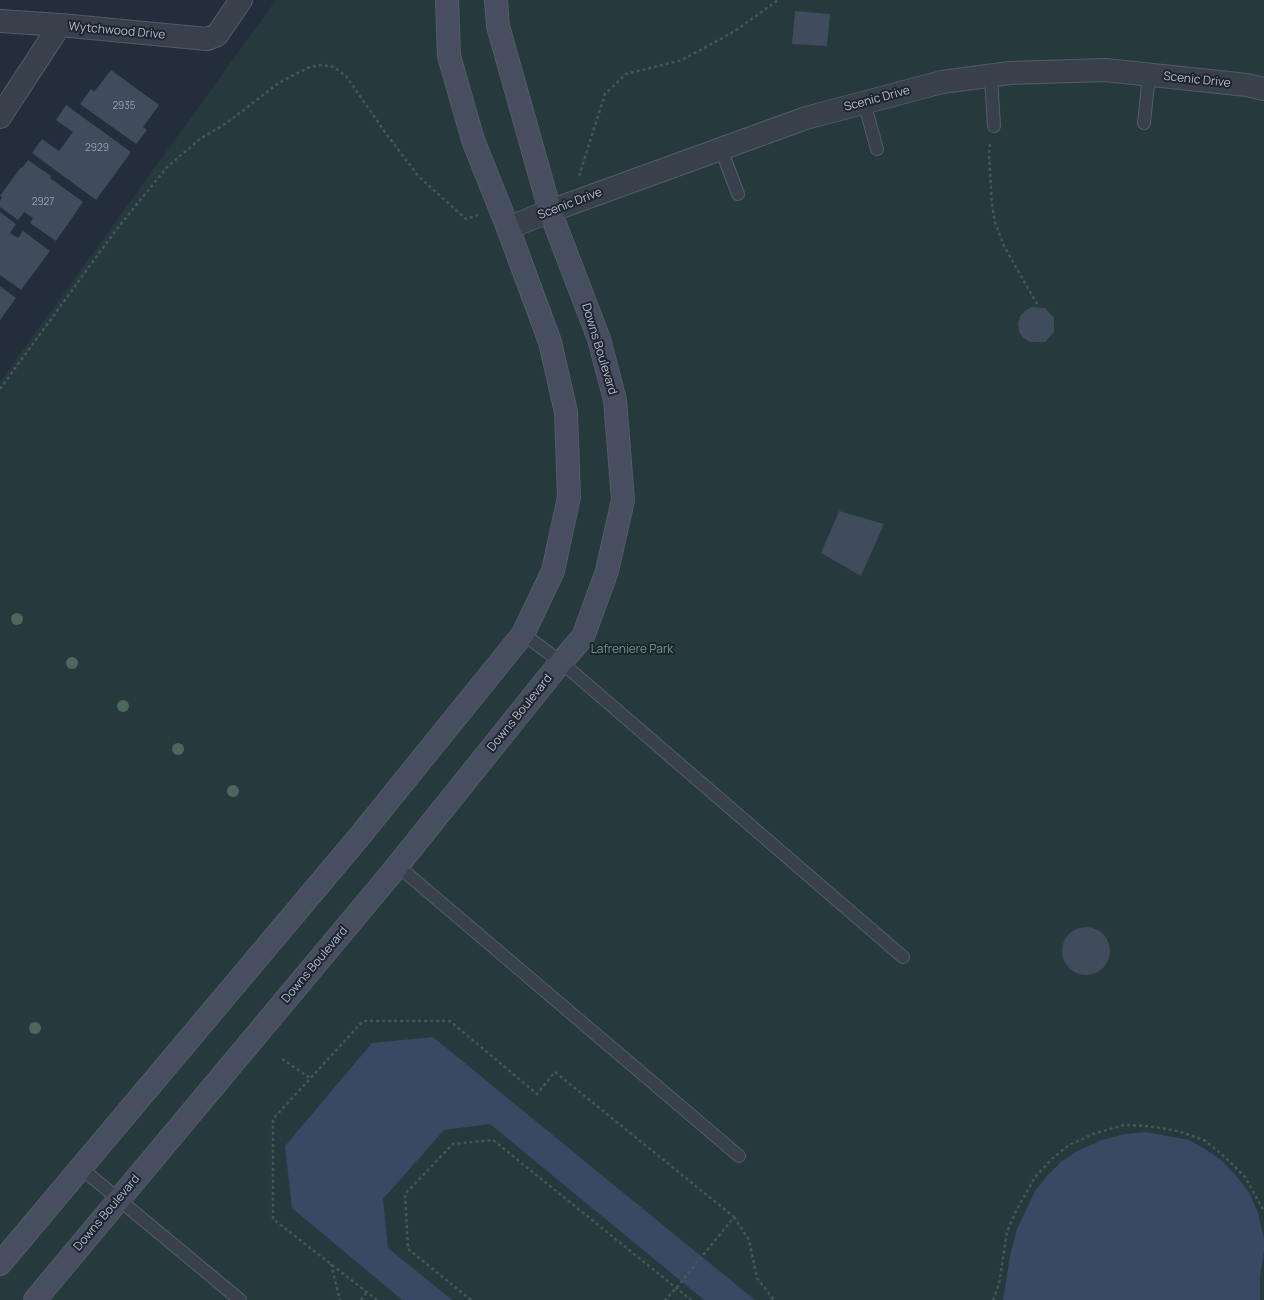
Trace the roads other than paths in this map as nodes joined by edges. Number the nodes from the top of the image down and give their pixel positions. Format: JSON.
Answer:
{"nodes":[{"id":1,"x":241,"y":0,"type":"edge"},
{"id":2,"x":447,"y":0,"type":"edge"},
{"id":3,"x":496,"y":0,"type":"edge"},
{"id":4,"x":0,"y":21,"type":"edge"},
{"id":5,"x":60,"y":26,"type":"junction"},
{"id":6,"x":1149,"y":75,"type":"junction"},
{"id":7,"x":991,"y":76,"type":"junction"},
{"id":8,"x":1264,"y":89,"type":"edge"},
{"id":9,"x":864,"y":102,"type":"junction"},
{"id":10,"x":0,"y":117,"type":"edge"},
{"id":11,"x":1144,"y":123,"type":"dead end"},
{"id":12,"x":994,"y":126,"type":"road end"},
{"id":13,"x":722,"y":148,"type":"junction"},
{"id":14,"x":878,"y":149,"type":"dead end"},
{"id":15,"x":738,"y":194,"type":"dead end"},
{"id":16,"x":550,"y":211,"type":"junction"},
{"id":17,"x":508,"y":228,"type":"junction"},
{"id":18,"x":523,"y":634,"type":"junction"},
{"id":19,"x":561,"y":662,"type":"junction"},
{"id":20,"x":398,"y":866,"type":"junction"},
{"id":21,"x":903,"y":957,"type":"dead end"},
{"id":22,"x":739,"y":1156,"type":"dead end"},
{"id":23,"x":81,"y":1168,"type":"junction"},
{"id":24,"x":118,"y":1200,"type":"junction"},
{"id":25,"x":0,"y":1264,"type":"edge"},
{"id":26,"x":35,"y":1300,"type":"edge"},
{"id":27,"x":240,"y":1300,"type":"edge"}],
"edges":[{"from":1,"to":5,"type":"street","name":"Wytchwood Drive"},
{"from":2,"to":17,"type":"street"},
{"from":3,"to":16,"type":"street","name":"Downs Boulevard"},
{"from":4,"to":5,"type":"street"},
{"from":5,"to":10,"type":"street","name":"Wytchwood Drive"},
{"from":6,"to":7,"type":"street","name":"Scenic Drive"},
{"from":6,"to":8,"type":"street","name":"Scenic Drive"},
{"from":6,"to":11,"type":"lane"},
{"from":7,"to":9,"type":"street","name":"Scenic Drive"},
{"from":7,"to":12,"type":"lane"},
{"from":9,"to":13,"type":"street","name":"Scenic Drive"},
{"from":9,"to":14,"type":"lane"},
{"from":13,"to":15,"type":"lane"},
{"from":13,"to":16,"type":"street","name":"Scenic Drive"},
{"from":16,"to":17,"type":"street","name":"Scenic Drive"},
{"from":16,"to":19,"type":"street","name":"Downs Boulevard"},
{"from":17,"to":18,"type":"street"},
{"from":18,"to":19,"type":"lane"},
{"from":18,"to":23,"type":"street"},
{"from":19,"to":20,"type":"street","name":"Downs Boulevard"},
{"from":19,"to":21,"type":"lane"},
{"from":20,"to":22,"type":"lane"},
{"from":20,"to":24,"type":"street","name":"Downs Boulevard"},
{"from":23,"to":24,"type":"lane"},
{"from":23,"to":25,"type":"street"},
{"from":24,"to":26,"type":"street","name":"Downs Boulevard"},
{"from":24,"to":27,"type":"lane"}]}
